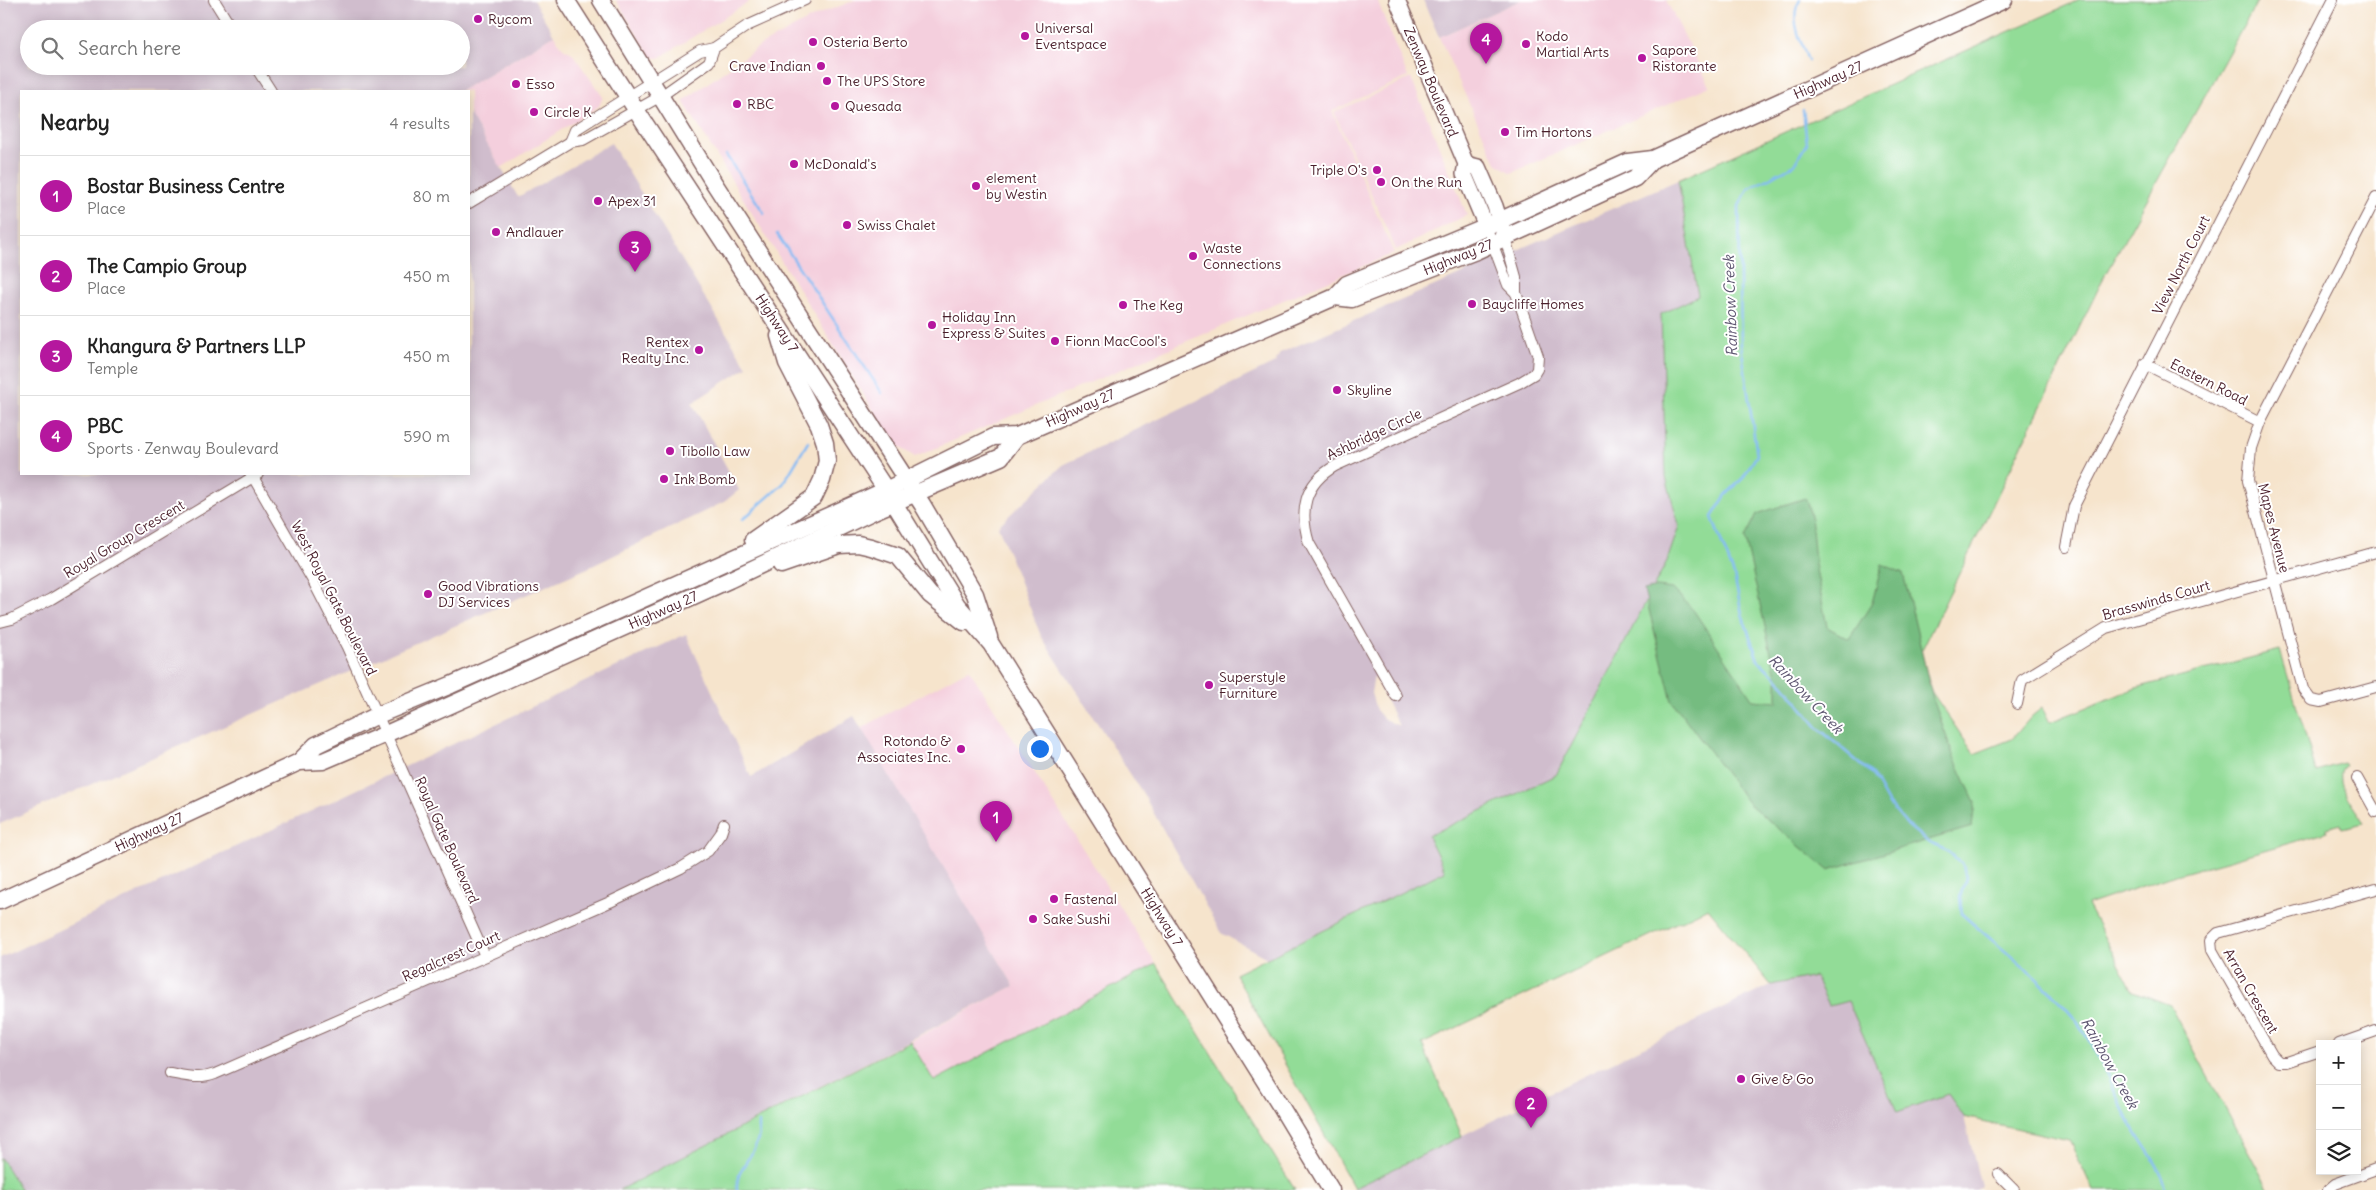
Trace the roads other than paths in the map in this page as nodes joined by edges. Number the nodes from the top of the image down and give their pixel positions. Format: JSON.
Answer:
{"nodes":[{"id":1,"x":214,"y":0,"type":"edge"},
{"id":2,"x":566,"y":0,"type":"edge"},
{"id":3,"x":601,"y":0,"type":"edge"},
{"id":4,"x":805,"y":0,"type":"edge"},
{"id":5,"x":1396,"y":0,"type":"edge"},
{"id":6,"x":2004,"y":0,"type":"edge"},
{"id":7,"x":2333,"y":0,"type":"edge"},
{"id":8,"x":226,"y":20,"type":"edge"},
{"id":9,"x":714,"y":48,"type":"junction"},
{"id":10,"x":261,"y":75,"type":"edge"},
{"id":11,"x":656,"y":89,"type":"junction"},
{"id":12,"x":270,"y":90,"type":"edge"},
{"id":13,"x":632,"y":104,"type":"junction"},
{"id":14,"x":570,"y":142,"type":"junction"},
{"id":15,"x":1653,"y":159,"type":"junction"},
{"id":16,"x":2376,"y":198,"type":"edge"},
{"id":17,"x":470,"y":202,"type":"edge"},
{"id":18,"x":1493,"y":224,"type":"junction"},
{"id":19,"x":1499,"y":241,"type":"junction"},
{"id":20,"x":1335,"y":297,"type":"junction"},
{"id":21,"x":774,"y":319,"type":"junction"},
{"id":22,"x":2145,"y":364,"type":"junction"},
{"id":23,"x":2260,"y":422,"type":"junction"},
{"id":24,"x":256,"y":476,"type":"edge"},
{"id":25,"x":910,"y":487,"type":"junction"},
{"id":26,"x":891,"y":496,"type":"junction"},
{"id":27,"x":2066,"y":547,"type":"dead end"},
{"id":28,"x":2376,"y":552,"type":"edge"},
{"id":29,"x":720,"y":563,"type":"junction"},
{"id":30,"x":729,"y":580,"type":"junction"},
{"id":31,"x":2273,"y":580,"type":"junction"},
{"id":32,"x":0,"y":622,"type":"edge"},
{"id":33,"x":991,"y":644,"type":"junction"},
{"id":34,"x":2376,"y":687,"type":"edge"},
{"id":35,"x":1396,"y":696,"type":"dead end"},
{"id":36,"x":2018,"y":704,"type":"dead end"},
{"id":37,"x":378,"y":715,"type":"junction"},
{"id":38,"x":386,"y":734,"type":"junction"},
{"id":39,"x":299,"y":762,"type":"junction"},
{"id":40,"x":2357,"y":778,"type":"dead end"},
{"id":41,"x":2376,"y":812,"type":"edge"},
{"id":42,"x":724,"y":824,"type":"dead end"},
{"id":43,"x":2376,"y":889,"type":"edge"},
{"id":44,"x":0,"y":901,"type":"edge"},
{"id":45,"x":485,"y":956,"type":"junction"},
{"id":46,"x":2376,"y":1031,"type":"edge"},
{"id":47,"x":2350,"y":1040,"type":"edge"},
{"id":48,"x":2316,"y":1052,"type":"edge"},
{"id":49,"x":170,"y":1073,"type":"dead end"},
{"id":50,"x":2376,"y":1169,"type":"edge"},
{"id":51,"x":1998,"y":1174,"type":"dead end"},
{"id":52,"x":1331,"y":1190,"type":"edge"},
{"id":53,"x":2014,"y":1190,"type":"edge"},
{"id":54,"x":2328,"y":1190,"type":"edge"}],
"edges":[{"from":1,"to":8,"type":"street"},
{"from":2,"to":13,"type":"main road","name":"Highway 7"},
{"from":3,"to":11,"type":"main road","name":"Highway 7"},
{"from":4,"to":9,"type":"street"},
{"from":5,"to":18,"type":"street","name":"Zenway Boulevard"},
{"from":6,"to":15,"type":"main road","name":"Highway 27"},
{"from":7,"to":22,"type":"street","name":"View North Court"},
{"from":9,"to":11,"type":"street"},
{"from":9,"to":11,"type":"street"},
{"from":10,"to":12,"type":"street"},
{"from":11,"to":13,"type":"street"},
{"from":11,"to":13,"type":"street"},
{"from":11,"to":25,"type":"main road","name":"Highway 7"},
{"from":13,"to":14,"type":"street"},
{"from":13,"to":14,"type":"street"},
{"from":13,"to":21,"type":"main road","name":"Highway 7"},
{"from":14,"to":17,"type":"street"},
{"from":15,"to":18,"type":"main road","name":"Highway 27"},
{"from":15,"to":19,"type":"main road","name":"Highway 27"},
{"from":16,"to":23,"type":"street","name":"Mapes Avenue"},
{"from":18,"to":19,"type":"street","name":"Zenway Boulevard"},
{"from":18,"to":20,"type":"main road","name":"Highway 27"},
{"from":19,"to":20,"type":"main road","name":"Highway 27"},
{"from":19,"to":35,"type":"street","name":"Ashbridge Circle"},
{"from":20,"to":25,"type":"main road","name":"Highway 27"},
{"from":21,"to":26,"type":"main road","name":"Highway 7"},
{"from":21,"to":29,"type":"main road"},
{"from":22,"to":23,"type":"street","name":"Eastern Road"},
{"from":22,"to":27,"type":"street","name":"View North Court"},
{"from":23,"to":31,"type":"street","name":"Mapes Avenue"},
{"from":24,"to":32,"type":"street","name":"Royal Group Crescent"},
{"from":24,"to":37,"type":"street","name":"West Royal Gate Boulevard"},
{"from":25,"to":26,"type":"main road","name":"Highway 27"},
{"from":25,"to":33,"type":"main road","name":"Highway 7"},
{"from":26,"to":29,"type":"main road","name":"Highway 27"},
{"from":26,"to":30,"type":"main road","name":"Highway 27"},
{"from":26,"to":33,"type":"main road","name":"Highway 7"},
{"from":28,"to":31,"type":"street","name":"Brasswinds Court"},
{"from":29,"to":37,"type":"main road","name":"Highway 27"},
{"from":30,"to":33,"type":"main road"},
{"from":30,"to":38,"type":"main road","name":"Highway 27"},
{"from":31,"to":34,"type":"street","name":"Mapes Avenue"},
{"from":31,"to":36,"type":"street","name":"Brasswinds Court"},
{"from":33,"to":52,"type":"main road","name":"Highway 7"},
{"from":37,"to":38,"type":"street","name":"West Royal Gate Boulevard"},
{"from":37,"to":39,"type":"main road","name":"Highway 27"},
{"from":38,"to":39,"type":"main road","name":"Highway 27"},
{"from":38,"to":45,"type":"street","name":"Royal Gate Boulevard"},
{"from":39,"to":44,"type":"main road","name":"Highway 27"},
{"from":40,"to":41,"type":"street"},
{"from":42,"to":45,"type":"street","name":"Regalcrest Court"},
{"from":43,"to":48,"type":"street","name":"Arran Crescent"},
{"from":45,"to":49,"type":"street","name":"Regalcrest Court"},
{"from":46,"to":47,"type":"street"},
{"from":50,"to":54,"type":"street"},
{"from":51,"to":53,"type":"street"}]}
